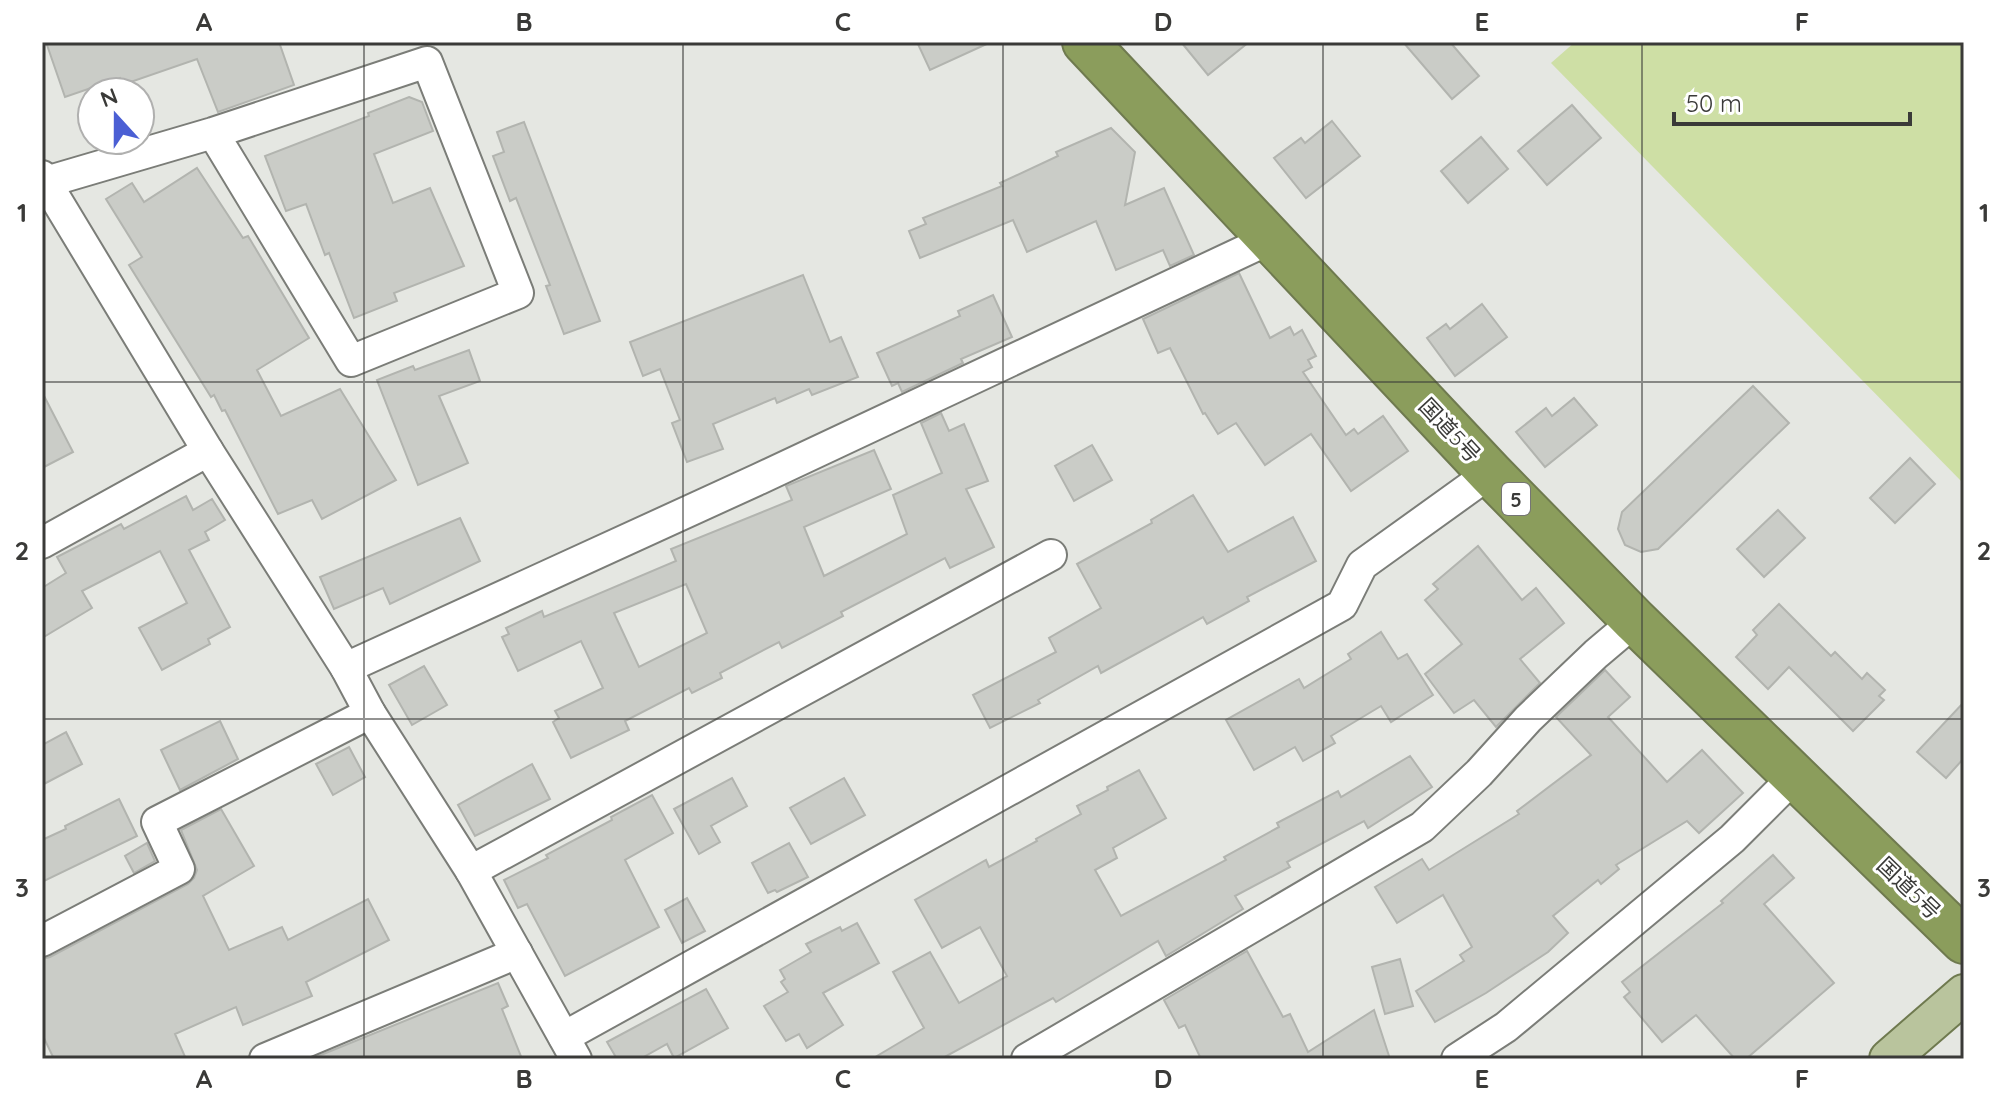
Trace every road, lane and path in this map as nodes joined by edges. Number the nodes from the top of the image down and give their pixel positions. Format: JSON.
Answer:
{"nodes":[{"id":1,"x":1085,"y":42,"type":"edge"},
{"id":2,"x":213,"y":133,"type":"junction"},
{"id":3,"x":44,"y":179,"type":"edge"},
{"id":4,"x":1272,"y":238,"type":"junction"},
{"id":5,"x":208,"y":451,"type":"junction"},
{"id":6,"x":1490,"y":473,"type":"junction"},
{"id":7,"x":42,"y":543,"type":"edge"},
{"id":8,"x":1051,"y":555,"type":"dead end"},
{"id":9,"x":1635,"y":621,"type":"junction"},
{"id":10,"x":346,"y":668,"type":"junction"},
{"id":11,"x":370,"y":713,"type":"junction"},
{"id":12,"x":1794,"y":777,"type":"junction"},
{"id":13,"x":471,"y":871,"type":"junction"},
{"id":14,"x":42,"y":941,"type":"edge"},
{"id":15,"x":1964,"y":941,"type":"edge"},
{"id":16,"x":517,"y":953,"type":"junction"},
{"id":17,"x":1964,"y":994,"type":"edge"},
{"id":18,"x":570,"y":1048,"type":"edge"},
{"id":19,"x":265,"y":1059,"type":"edge"},
{"id":20,"x":1027,"y":1059,"type":"edge"},
{"id":21,"x":1457,"y":1059,"type":"edge"},
{"id":22,"x":1889,"y":1059,"type":"edge"}],
"edges":[{"from":1,"to":4,"type":"highway","name":"国道5号","number":"5"},
{"from":2,"to":2,"type":"street"},
{"from":2,"to":3,"type":"street"},
{"from":3,"to":5,"type":"street"},
{"from":4,"to":6,"type":"highway","name":"国道5号","number":"5"},
{"from":4,"to":10,"type":"street"},
{"from":5,"to":7,"type":"street"},
{"from":5,"to":10,"type":"street"},
{"from":6,"to":9,"type":"highway","name":"国道5号","number":"5"},
{"from":6,"to":18,"type":"street"},
{"from":8,"to":13,"type":"street"},
{"from":9,"to":12,"type":"highway","name":"国道5号","number":"5"},
{"from":9,"to":20,"type":"street"},
{"from":10,"to":11,"type":"street"},
{"from":11,"to":13,"type":"street"},
{"from":11,"to":14,"type":"street"},
{"from":12,"to":15,"type":"highway","name":"国道5号","number":"5"},
{"from":12,"to":21,"type":"street"},
{"from":13,"to":16,"type":"street"},
{"from":16,"to":18,"type":"street"},
{"from":16,"to":19,"type":"street"},
{"from":17,"to":22,"type":"main road"}]}
